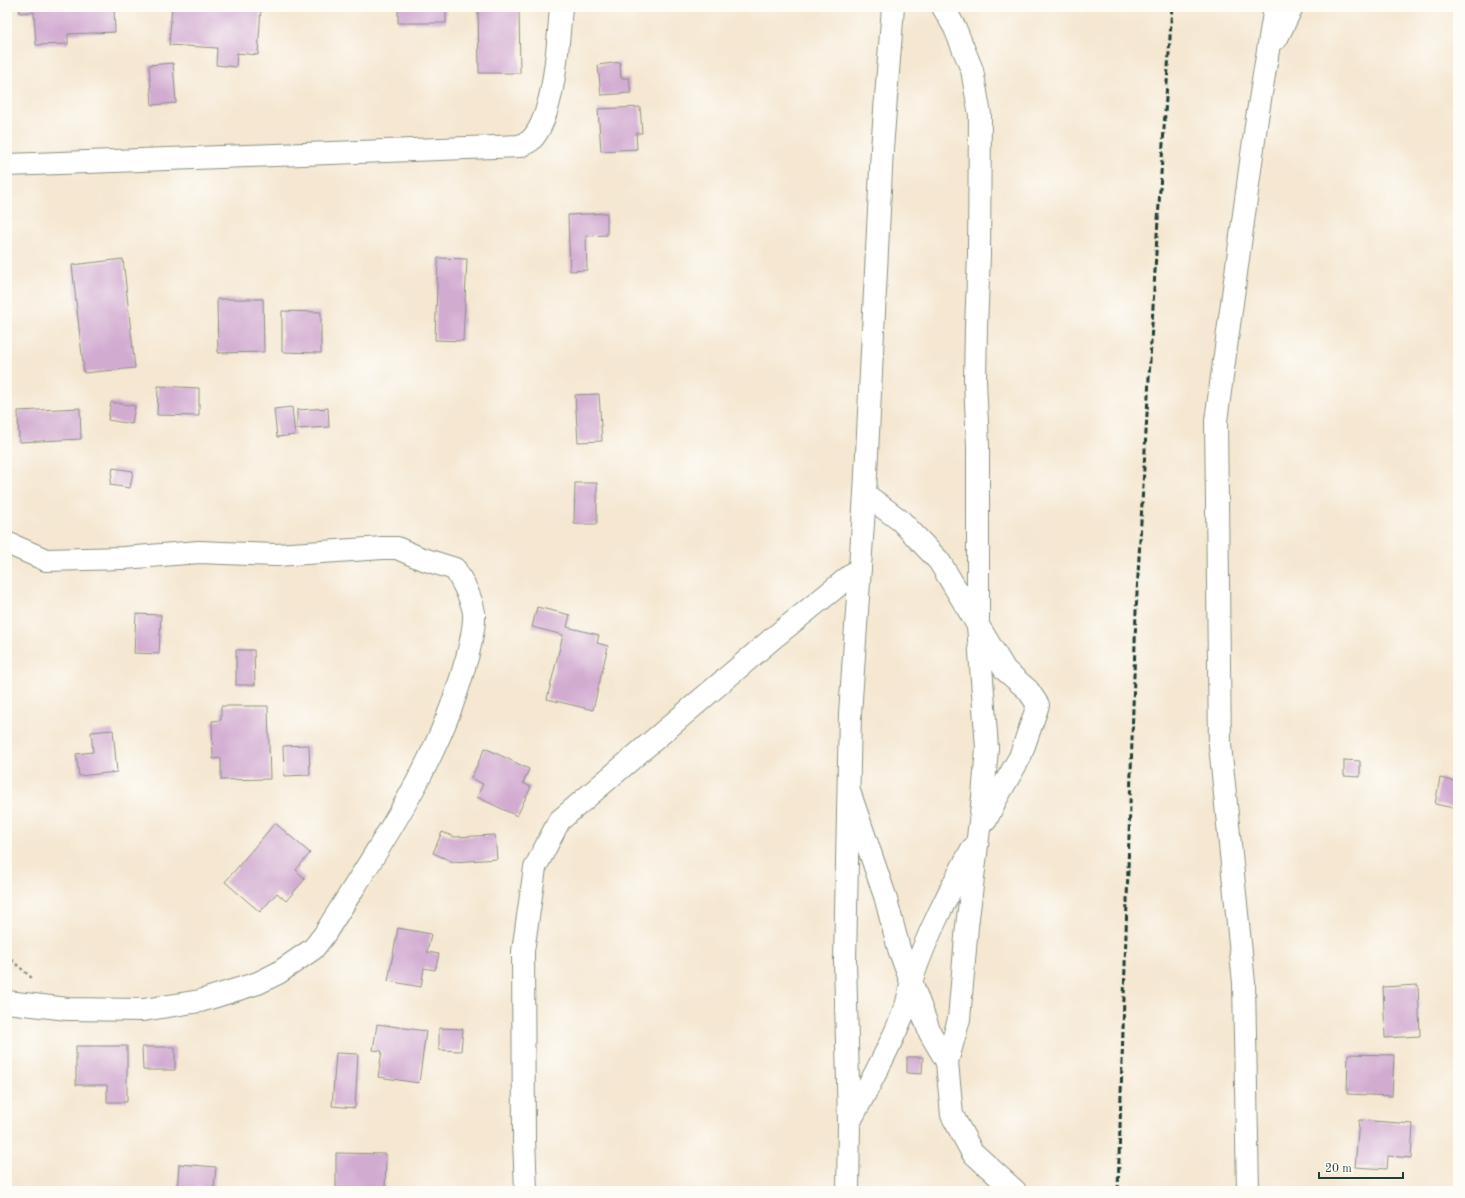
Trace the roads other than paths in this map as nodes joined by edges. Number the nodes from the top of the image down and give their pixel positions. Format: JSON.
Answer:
{"nodes":[{"id":1,"x":561,"y":7,"type":"edge"},
{"id":2,"x":893,"y":7,"type":"edge"},
{"id":3,"x":943,"y":7,"type":"edge"},
{"id":4,"x":1275,"y":7,"type":"edge"},
{"id":5,"x":1292,"y":7,"type":"edge"},
{"id":6,"x":1266,"y":60,"type":"junction"},
{"id":7,"x":7,"y":165,"type":"edge"},
{"id":8,"x":865,"y":494,"type":"junction"},
{"id":9,"x":7,"y":543,"type":"edge"},
{"id":10,"x":860,"y":568,"type":"junction"},
{"id":11,"x":978,"y":625,"type":"junction"},
{"id":12,"x":849,"y":791,"type":"junction"},
{"id":13,"x":978,"y":838,"type":"junction"},
{"id":14,"x":912,"y":982,"type":"junction"},
{"id":15,"x":7,"y":1002,"type":"edge"},
{"id":16,"x":947,"y":1062,"type":"junction"},
{"id":17,"x":849,"y":1123,"type":"junction"},
{"id":18,"x":526,"y":1191,"type":"edge"},
{"id":19,"x":848,"y":1191,"type":"edge"},
{"id":20,"x":1015,"y":1191,"type":"edge"},
{"id":21,"x":1248,"y":1191,"type":"edge"}],
"edges":[{"from":1,"to":7,"type":"street"},
{"from":2,"to":8,"type":"street"},
{"from":3,"to":11,"type":"street"},
{"from":4,"to":6,"type":"street"},
{"from":5,"to":6,"type":"street"},
{"from":6,"to":21,"type":"street"},
{"from":8,"to":10,"type":"street"},
{"from":8,"to":11,"type":"street"},
{"from":9,"to":15,"type":"street"},
{"from":10,"to":12,"type":"street"},
{"from":10,"to":18,"type":"street"},
{"from":11,"to":13,"type":"street"},
{"from":11,"to":13,"type":"street"},
{"from":12,"to":14,"type":"street"},
{"from":12,"to":17,"type":"street"},
{"from":13,"to":14,"type":"street"},
{"from":13,"to":16,"type":"street"},
{"from":14,"to":16,"type":"street"},
{"from":14,"to":17,"type":"street"},
{"from":16,"to":20,"type":"street"},
{"from":17,"to":19,"type":"street"}]}
